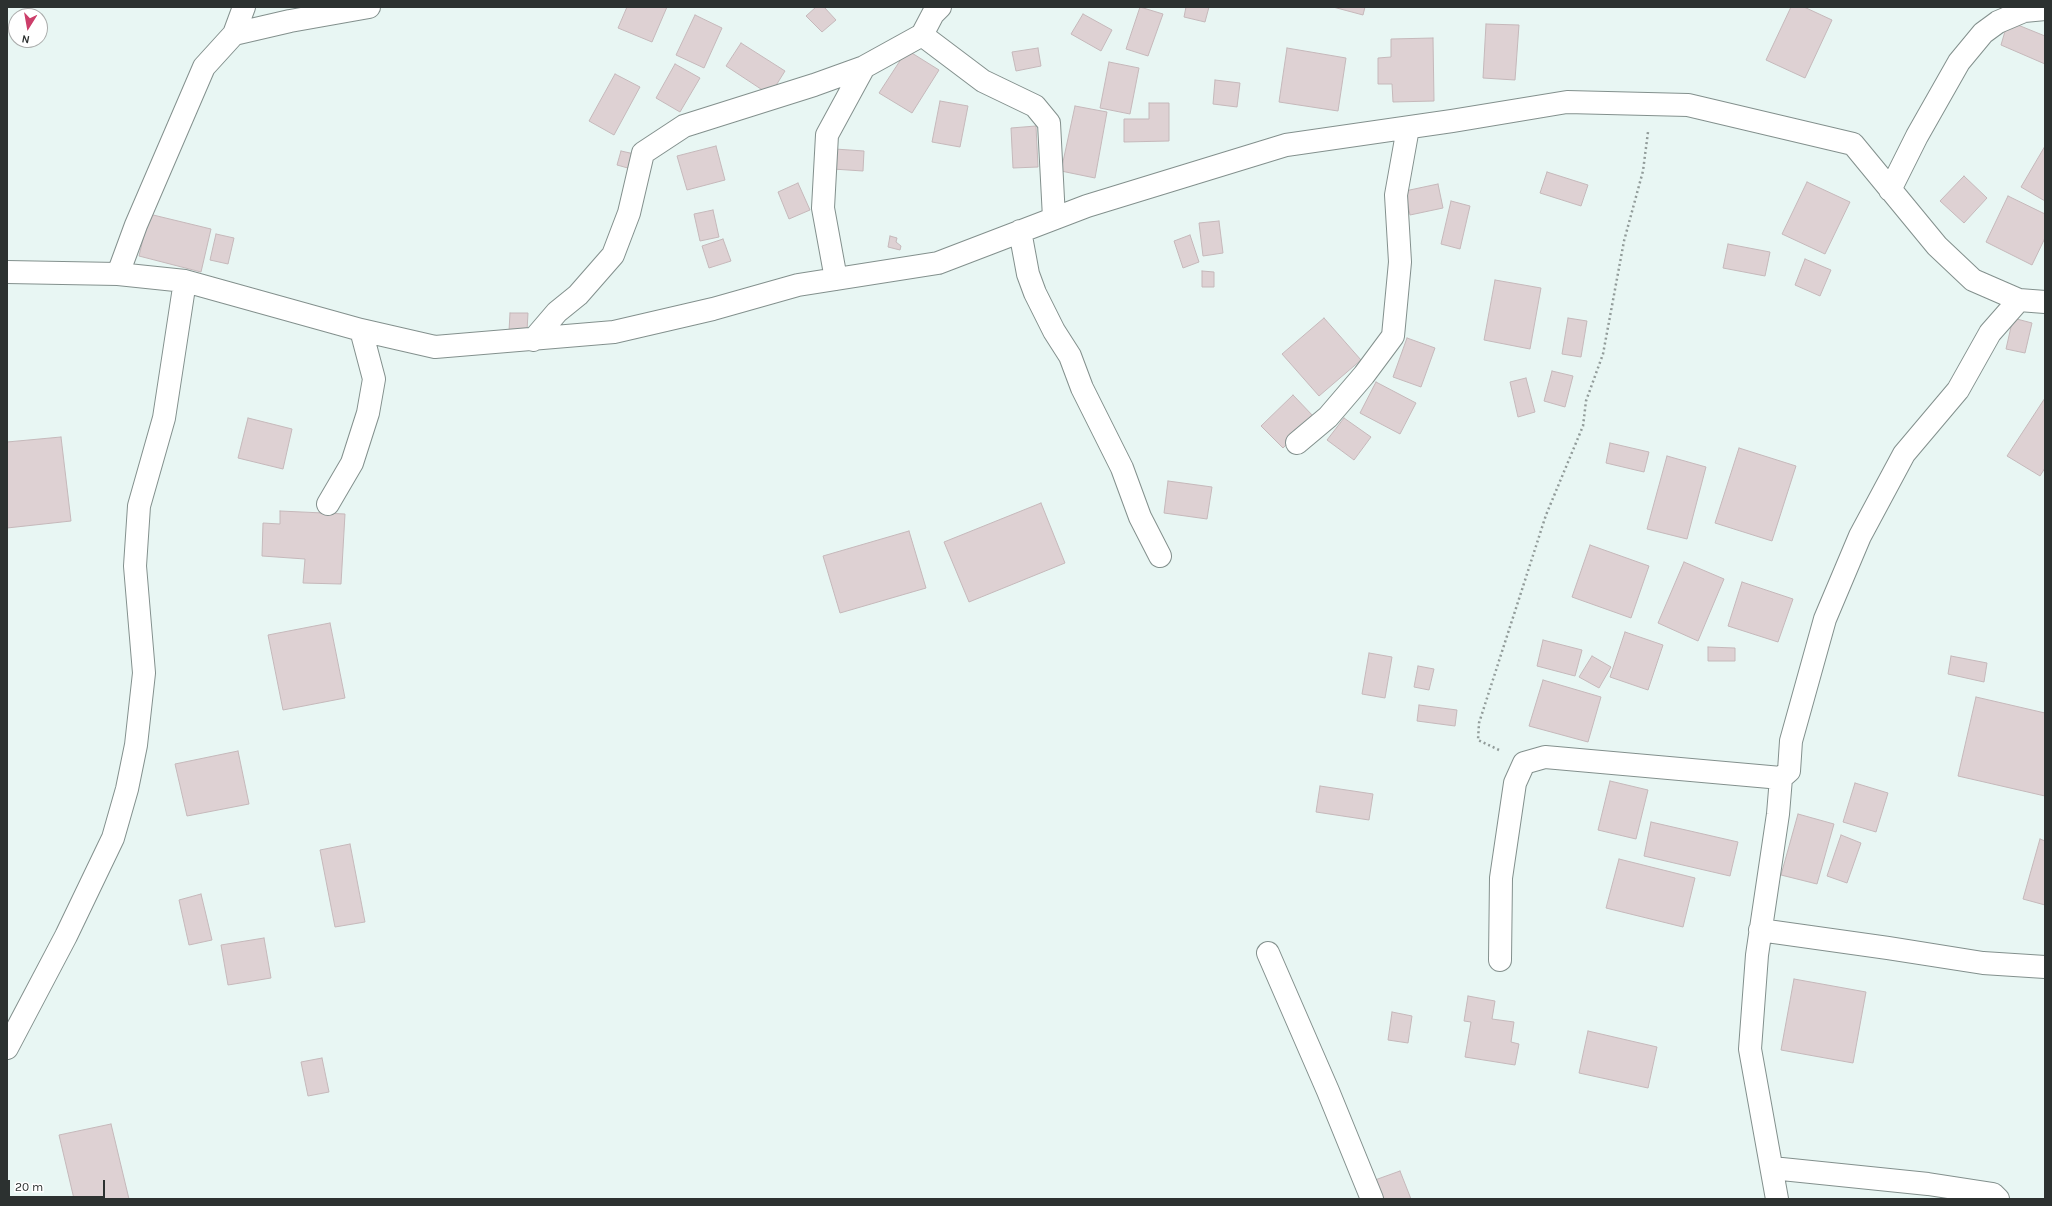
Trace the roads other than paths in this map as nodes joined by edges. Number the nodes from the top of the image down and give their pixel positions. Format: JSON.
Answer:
{"nodes":[{"id":1,"x":244,"y":7,"type":"edge"},
{"id":2,"x":369,"y":7,"type":"edge"},
{"id":3,"x":933,"y":9,"type":"edge"},
{"id":4,"x":2045,"y":9,"type":"edge"},
{"id":5,"x":234,"y":34,"type":"junction"},
{"id":6,"x":922,"y":35,"type":"junction"},
{"id":7,"x":864,"y":67,"type":"junction"},
{"id":8,"x":1408,"y":128,"type":"junction"},
{"id":9,"x":1890,"y":190,"type":"junction"},
{"id":10,"x":1054,"y":218,"type":"junction"},
{"id":11,"x":1020,"y":231,"type":"junction"},
{"id":12,"x":7,"y":272,"type":"edge"},
{"id":13,"x":118,"y":274,"type":"junction"},
{"id":14,"x":836,"y":279,"type":"junction"},
{"id":15,"x":185,"y":281,"type":"junction"},
{"id":16,"x":2018,"y":300,"type":"junction"},
{"id":17,"x":2045,"y":302,"type":"edge"},
{"id":18,"x":361,"y":330,"type":"junction"},
{"id":19,"x":533,"y":340,"type":"junction"},
{"id":20,"x":1297,"y":443,"type":"dead end"},
{"id":21,"x":328,"y":504,"type":"dead end"},
{"id":22,"x":1160,"y":556,"type":"dead end"},
{"id":23,"x":1781,"y":778,"type":"junction"},
{"id":24,"x":1760,"y":930,"type":"junction"},
{"id":25,"x":1268,"y":953,"type":"dead end"},
{"id":26,"x":1500,"y":960,"type":"dead end"},
{"id":27,"x":2045,"y":967,"type":"edge"},
{"id":28,"x":7,"y":1048,"type":"edge"},
{"id":29,"x":1772,"y":1168,"type":"junction"},
{"id":30,"x":1372,"y":1199,"type":"edge"},
{"id":31,"x":1777,"y":1199,"type":"edge"},
{"id":32,"x":1998,"y":1199,"type":"edge"}],
"edges":[{"from":1,"to":5,"type":"street"},
{"from":2,"to":5,"type":"street"},
{"from":3,"to":6,"type":"street"},
{"from":4,"to":9,"type":"street"},
{"from":5,"to":13,"type":"street"},
{"from":6,"to":7,"type":"street"},
{"from":6,"to":10,"type":"street"},
{"from":7,"to":14,"type":"street"},
{"from":7,"to":19,"type":"street"},
{"from":8,"to":9,"type":"street"},
{"from":8,"to":10,"type":"street"},
{"from":8,"to":20,"type":"street"},
{"from":9,"to":16,"type":"street"},
{"from":10,"to":11,"type":"street"},
{"from":11,"to":14,"type":"street"},
{"from":11,"to":22,"type":"street"},
{"from":12,"to":13,"type":"street"},
{"from":13,"to":15,"type":"street"},
{"from":14,"to":19,"type":"street"},
{"from":15,"to":18,"type":"street"},
{"from":15,"to":28,"type":"street"},
{"from":16,"to":17,"type":"street"},
{"from":16,"to":23,"type":"street"},
{"from":18,"to":19,"type":"street"},
{"from":18,"to":21,"type":"street"},
{"from":23,"to":24,"type":"street"},
{"from":23,"to":26,"type":"street"},
{"from":24,"to":27,"type":"street"},
{"from":24,"to":29,"type":"street"},
{"from":25,"to":30,"type":"street"},
{"from":29,"to":31,"type":"street"},
{"from":29,"to":32,"type":"street"}]}
